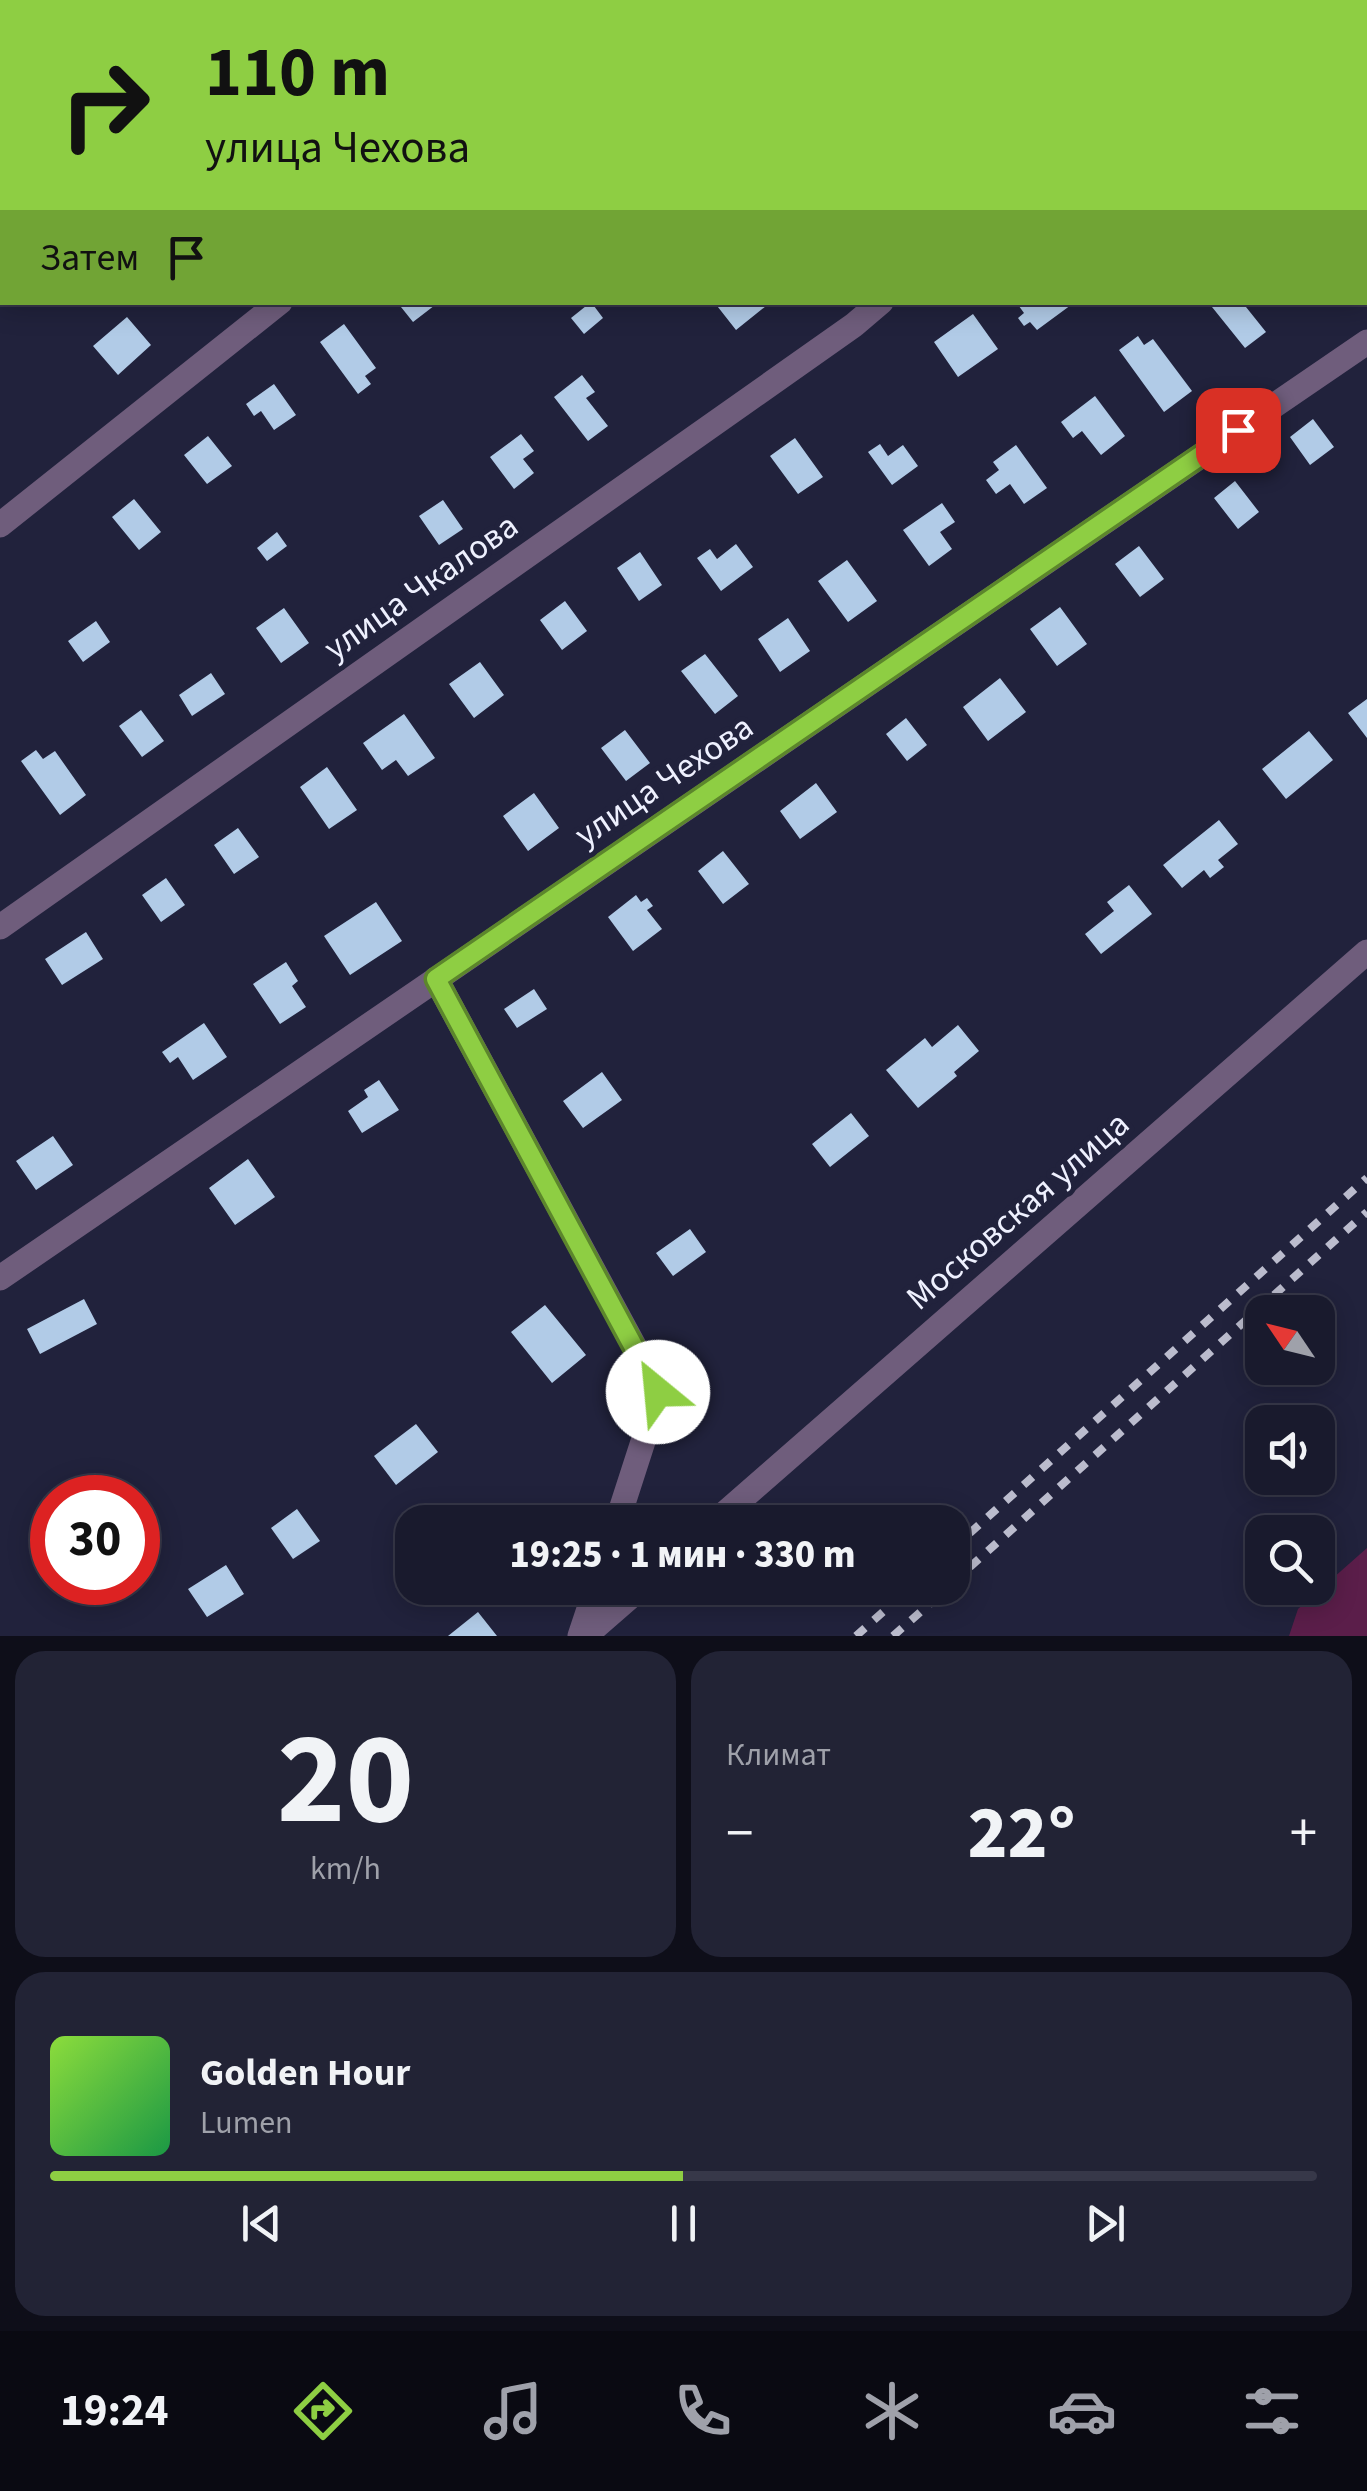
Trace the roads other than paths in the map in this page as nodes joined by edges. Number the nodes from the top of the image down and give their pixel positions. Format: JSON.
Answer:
{"nodes":[{"id":1,"x":276,"y":305,"type":"edge"},
{"id":2,"x":877,"y":305,"type":"edge"},
{"id":3,"x":1367,"y":342,"type":"edge"},
{"id":4,"x":0,"y":525,"type":"edge"},
{"id":5,"x":0,"y":926,"type":"edge"},
{"id":6,"x":1367,"y":952,"type":"edge"},
{"id":7,"x":436,"y":979,"type":"junction"},
{"id":8,"x":0,"y":1278,"type":"edge"},
{"id":9,"x":622,"y":1505,"type":"edge"},
{"id":10,"x":734,"y":1505,"type":"edge"},
{"id":11,"x":591,"y":1605,"type":"edge"},
{"id":12,"x":620,"y":1605,"type":"edge"},
{"id":13,"x":583,"y":1636,"type":"edge"}],
"edges":[{"from":1,"to":4,"type":"street"},
{"from":2,"to":5,"type":"street","name":"улица Чкалова"},
{"from":3,"to":7,"type":"street","name":"улица Чехова"},
{"from":6,"to":10,"type":"street","name":"Московская улица"},
{"from":7,"to":8,"type":"street","name":"улица Чехова"},
{"from":7,"to":9,"type":"street"},
{"from":11,"to":13,"type":"street"},
{"from":12,"to":13,"type":"street"}]}
